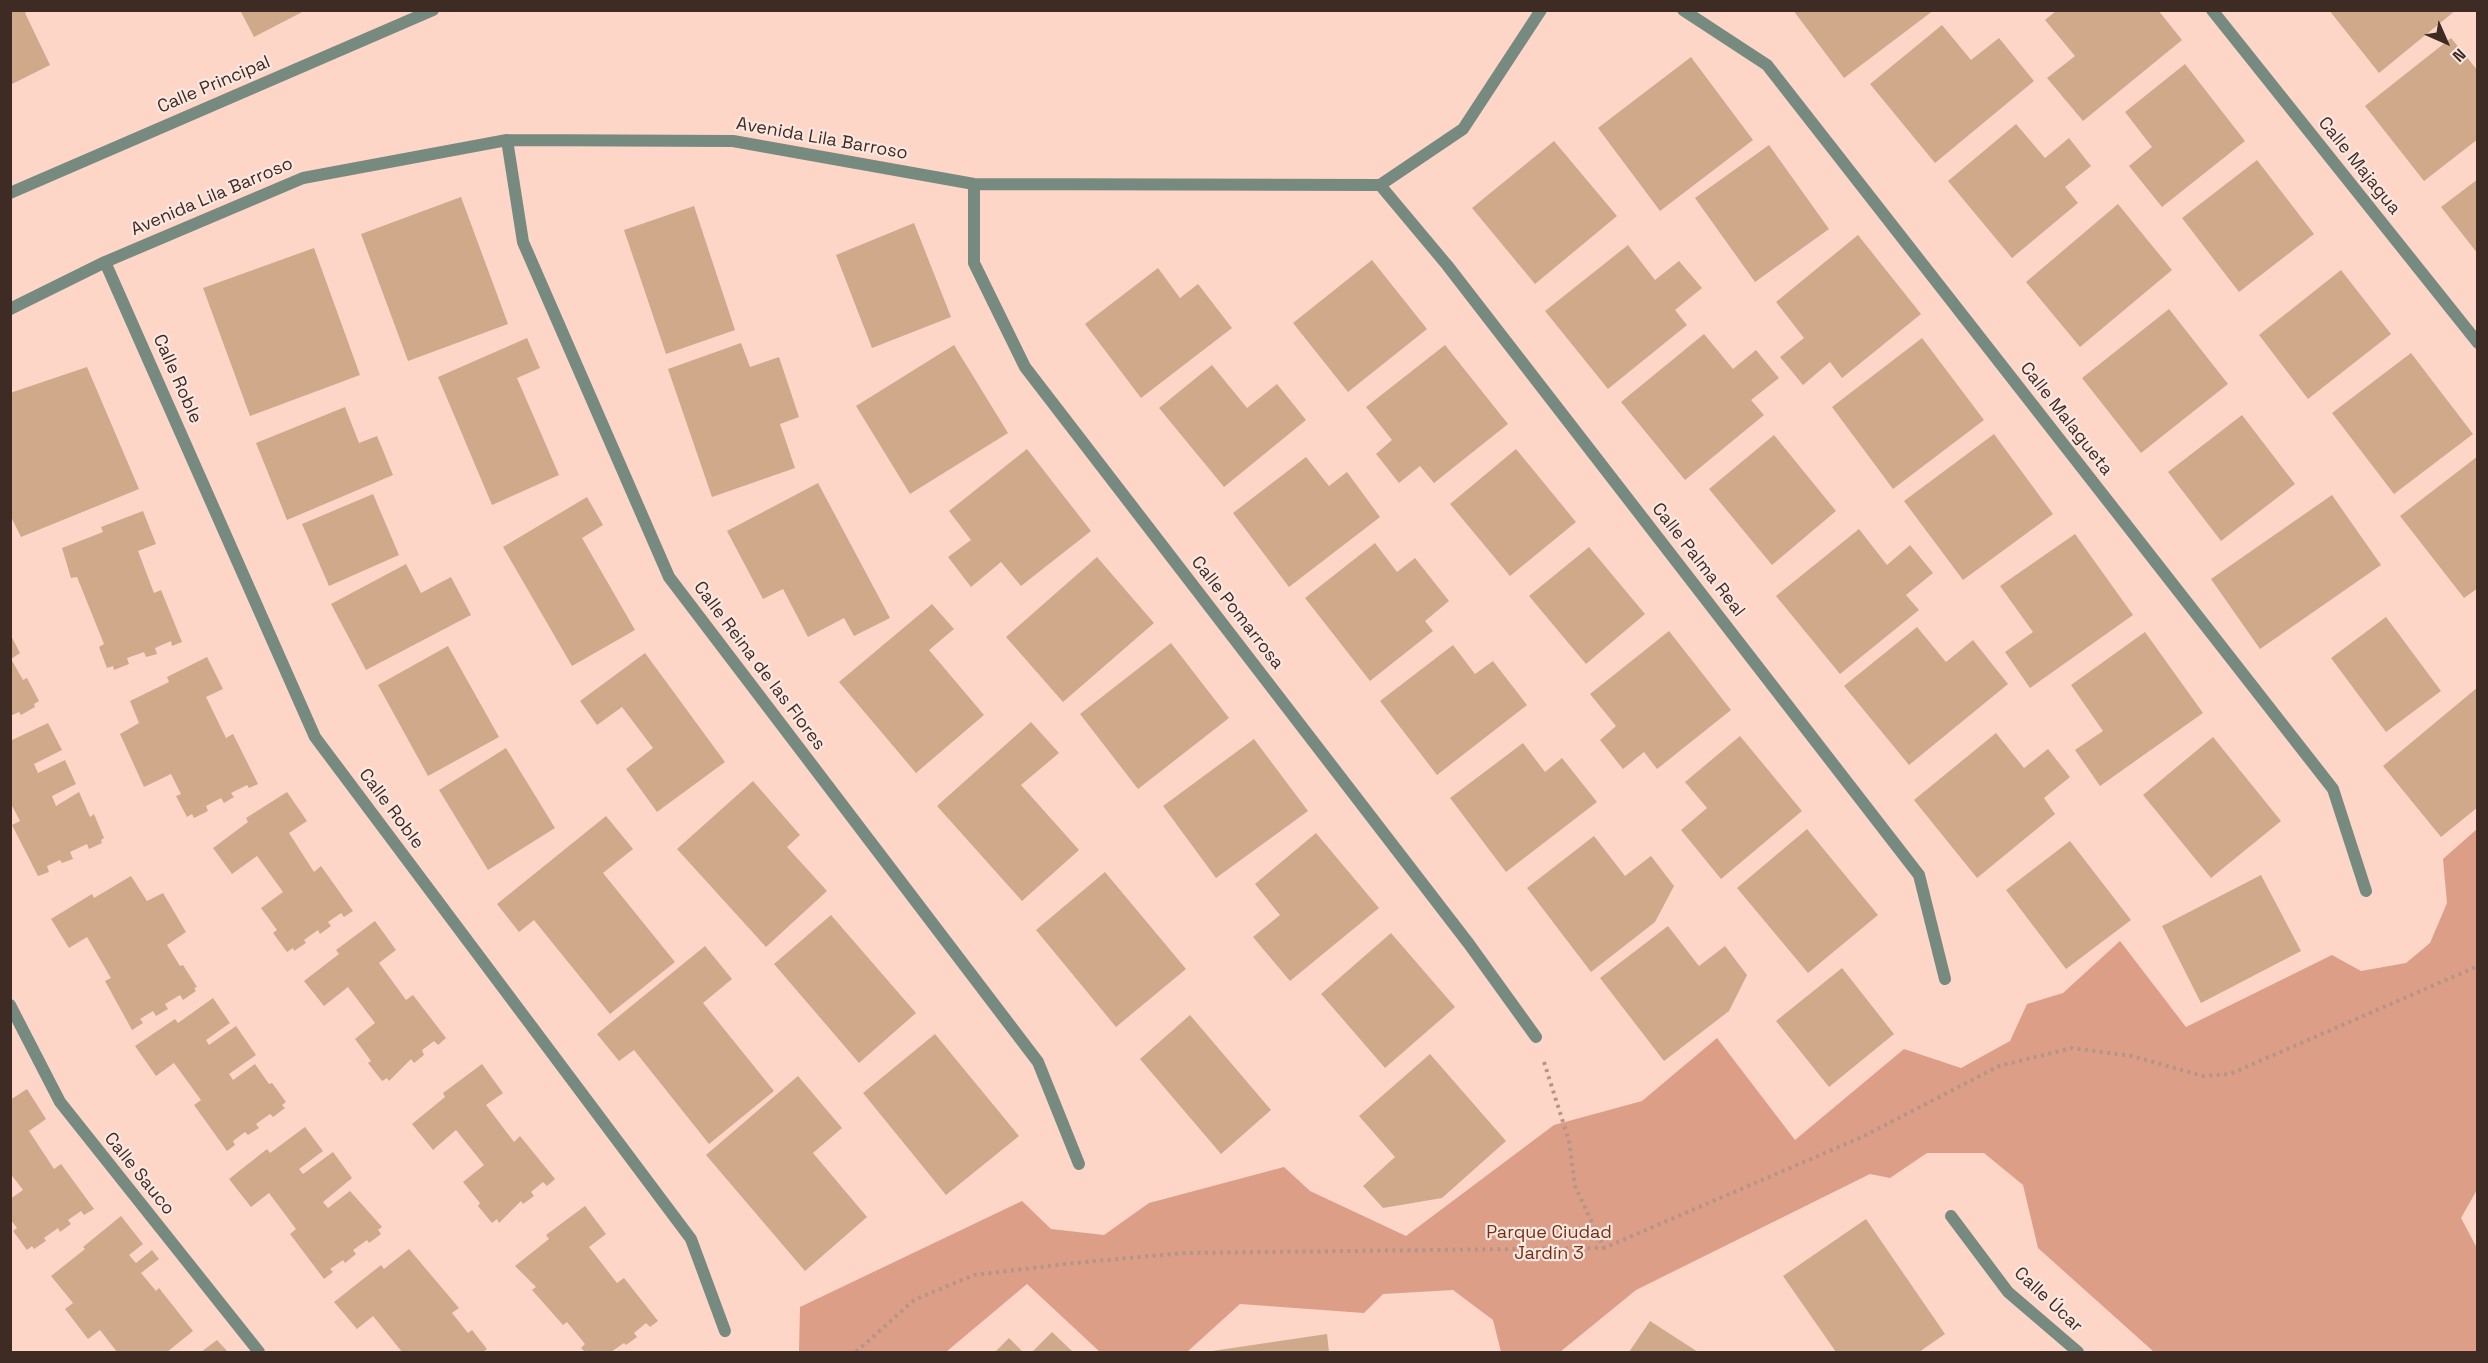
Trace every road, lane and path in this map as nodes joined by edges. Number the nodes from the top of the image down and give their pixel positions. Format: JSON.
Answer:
{"nodes":[{"id":1,"x":432,"y":10,"type":"edge"},
{"id":2,"x":1541,"y":10,"type":"edge"},
{"id":3,"x":1683,"y":10,"type":"edge"},
{"id":4,"x":2212,"y":10,"type":"edge"},
{"id":5,"x":507,"y":140,"type":"junction"},
{"id":6,"x":974,"y":184,"type":"junction"},
{"id":7,"x":1380,"y":186,"type":"junction"},
{"id":8,"x":10,"y":193,"type":"edge"},
{"id":9,"x":105,"y":262,"type":"junction"},
{"id":10,"x":10,"y":309,"type":"edge"},
{"id":11,"x":2478,"y":343,"type":"edge"},
{"id":12,"x":2366,"y":891,"type":"dead end"},
{"id":13,"x":2478,"y":966,"type":"edge"},
{"id":14,"x":1945,"y":979,"type":"dead end"},
{"id":15,"x":10,"y":1005,"type":"edge"},
{"id":16,"x":1536,"y":1037,"type":"joint"},
{"id":17,"x":1079,"y":1164,"type":"dead end"},
{"id":18,"x":1951,"y":1215,"type":"dead end"},
{"id":19,"x":1604,"y":1248,"type":"junction"},
{"id":20,"x":725,"y":1331,"type":"dead end"},
{"id":21,"x":259,"y":1353,"type":"edge"},
{"id":22,"x":856,"y":1353,"type":"edge"},
{"id":23,"x":2078,"y":1353,"type":"edge"}],
"edges":[{"from":1,"to":8,"type":"street","name":"Calle Principal"},
{"from":2,"to":7,"type":"street"},
{"from":3,"to":12,"type":"street","name":"Calle Malagueta"},
{"from":4,"to":11,"type":"street","name":"Calle Majagua"},
{"from":5,"to":6,"type":"street","name":"Avenida Lila Barroso"},
{"from":5,"to":9,"type":"street","name":"Avenida Lila Barroso"},
{"from":5,"to":17,"type":"street","name":"Calle Reina de las Flores"},
{"from":6,"to":7,"type":"street","name":"Avenida Lila Barroso"},
{"from":6,"to":16,"type":"street","name":"Calle Pomarrosa"},
{"from":7,"to":14,"type":"street","name":"Calle Palma Real"},
{"from":9,"to":10,"type":"street","name":"Avenida Lila Barroso"},
{"from":9,"to":20,"type":"street","name":"Calle Roble"},
{"from":13,"to":19,"type":"path"},
{"from":15,"to":21,"type":"street","name":"Calle Sauco"},
{"from":16,"to":19,"type":"path"},
{"from":18,"to":23,"type":"street","name":"Calle Úcar"},
{"from":19,"to":22,"type":"path"}]}
